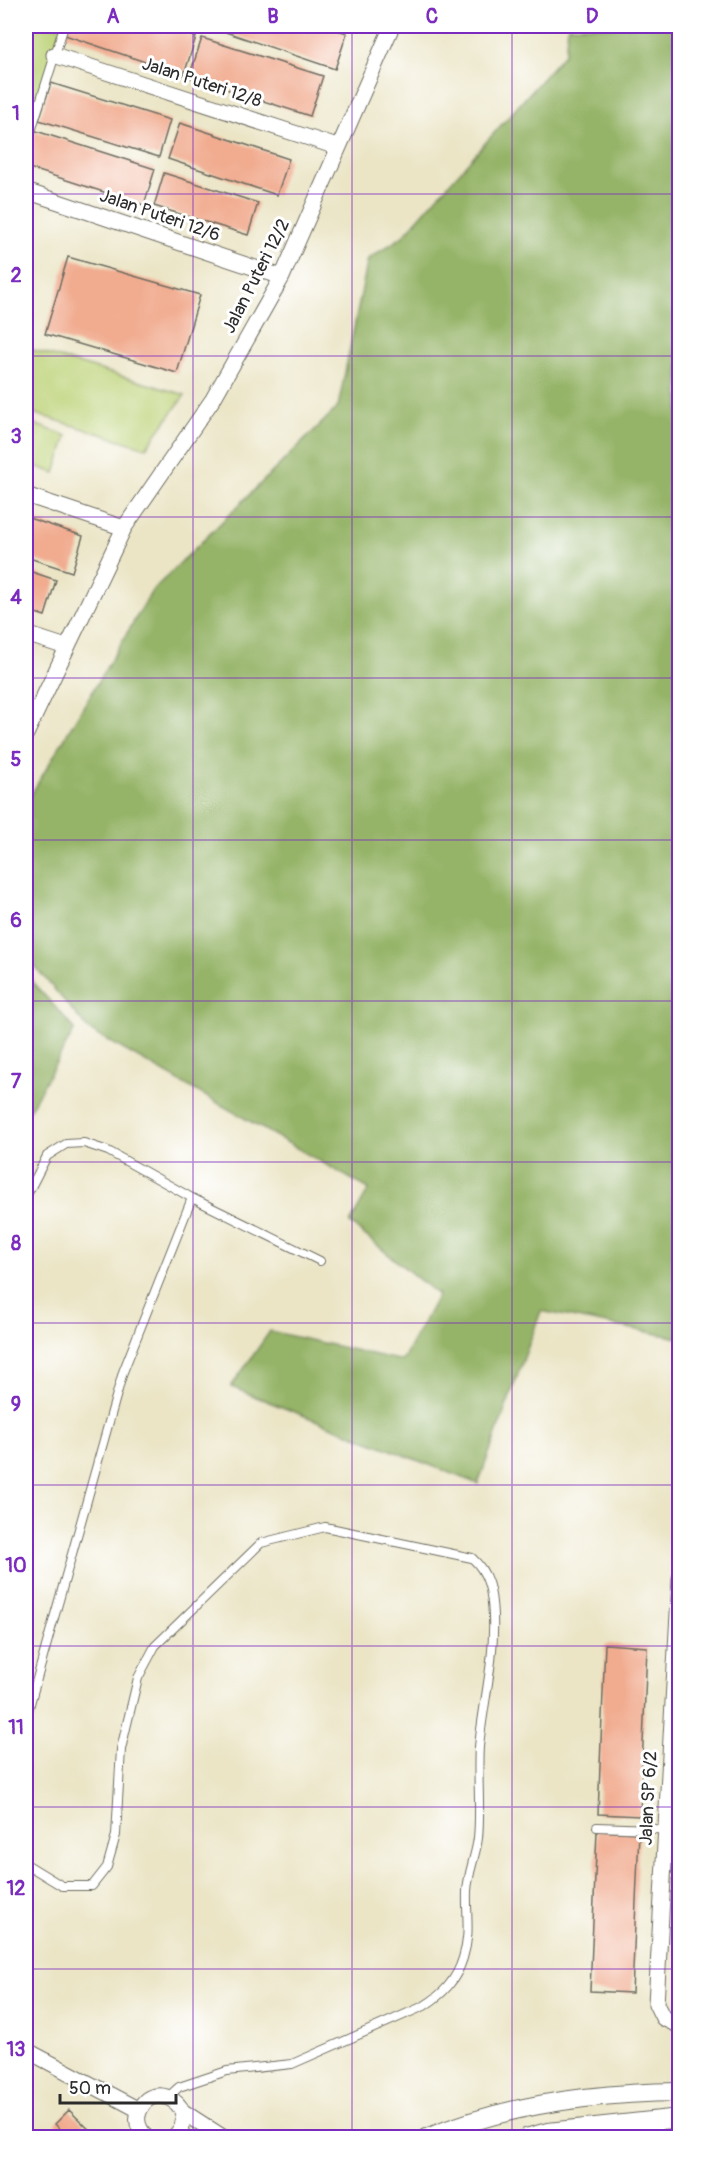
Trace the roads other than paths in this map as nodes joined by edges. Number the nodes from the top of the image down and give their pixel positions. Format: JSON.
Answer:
{"nodes":[{"id":1,"x":64,"y":26,"type":"edge"},
{"id":2,"x":392,"y":26,"type":"edge"},
{"id":3,"x":54,"y":55,"type":"junction"},
{"id":4,"x":26,"y":147,"type":"edge"},
{"id":5,"x":337,"y":147,"type":"junction"},
{"id":6,"x":26,"y":191,"type":"edge"},
{"id":7,"x":282,"y":277,"type":"junction"},
{"id":8,"x":26,"y":495,"type":"edge"},
{"id":9,"x":124,"y":528,"type":"junction"},
{"id":10,"x":26,"y":634,"type":"edge"},
{"id":11,"x":66,"y":647,"type":"junction"},
{"id":12,"x":26,"y":734,"type":"edge"},
{"id":13,"x":26,"y":1197,"type":"edge"},
{"id":14,"x":192,"y":1198,"type":"junction"},
{"id":15,"x":320,"y":1261,"type":"dead end"},
{"id":16,"x":679,"y":1580,"type":"edge"},
{"id":17,"x":26,"y":1718,"type":"edge"},
{"id":18,"x":597,"y":1827,"type":"dead end"},
{"id":19,"x":673,"y":1830,"type":"edge"},
{"id":20,"x":26,"y":1864,"type":"edge"},
{"id":21,"x":680,"y":2026,"type":"edge"},
{"id":22,"x":26,"y":2050,"type":"edge"},
{"id":23,"x":680,"y":2092,"type":"edge"},
{"id":24,"x":168,"y":2097,"type":"junction"},
{"id":25,"x":139,"y":2110,"type":"junction"},
{"id":26,"x":182,"y":2111,"type":"junction"},
{"id":27,"x":680,"y":2118,"type":"edge"},
{"id":28,"x":179,"y":2135,"type":"edge"},
{"id":29,"x":147,"y":2137,"type":"edge"},
{"id":30,"x":224,"y":2138,"type":"edge"},
{"id":31,"x":427,"y":2138,"type":"edge"},
{"id":32,"x":526,"y":2138,"type":"edge"}],
"edges":[{"from":1,"to":3,"type":"lane"},
{"from":2,"to":5,"type":"street","name":"Jalan Puteri 12/2"},
{"from":3,"to":4,"type":"lane"},
{"from":3,"to":5,"type":"street","name":"Jalan Puteri 12/8"},
{"from":5,"to":7,"type":"street","name":"Jalan Puteri 12/2"},
{"from":6,"to":7,"type":"street","name":"Jalan Puteri 12/6"},
{"from":7,"to":9,"type":"street","name":"Jalan Puteri 12/2"},
{"from":8,"to":9,"type":"street"},
{"from":9,"to":11,"type":"street","name":"Jalan Puteri 12/2"},
{"from":10,"to":11,"type":"street"},
{"from":11,"to":12,"type":"street","name":"Jalan Puteri 12/2"},
{"from":13,"to":14,"type":"lane"},
{"from":14,"to":15,"type":"lane"},
{"from":14,"to":17,"type":"lane"},
{"from":16,"to":19,"type":"street","name":"Jalan SP 6/2"},
{"from":18,"to":19,"type":"lane"},
{"from":19,"to":21,"type":"street","name":"Jalan SP 6/2"},
{"from":20,"to":24,"type":"lane"},
{"from":22,"to":25,"type":"street"},
{"from":23,"to":31,"type":"street"},
{"from":24,"to":25,"type":"street"},
{"from":24,"to":26,"type":"street"},
{"from":25,"to":29,"type":"street"},
{"from":26,"to":28,"type":"street"},
{"from":26,"to":30,"type":"street"},
{"from":27,"to":32,"type":"street"}]}
